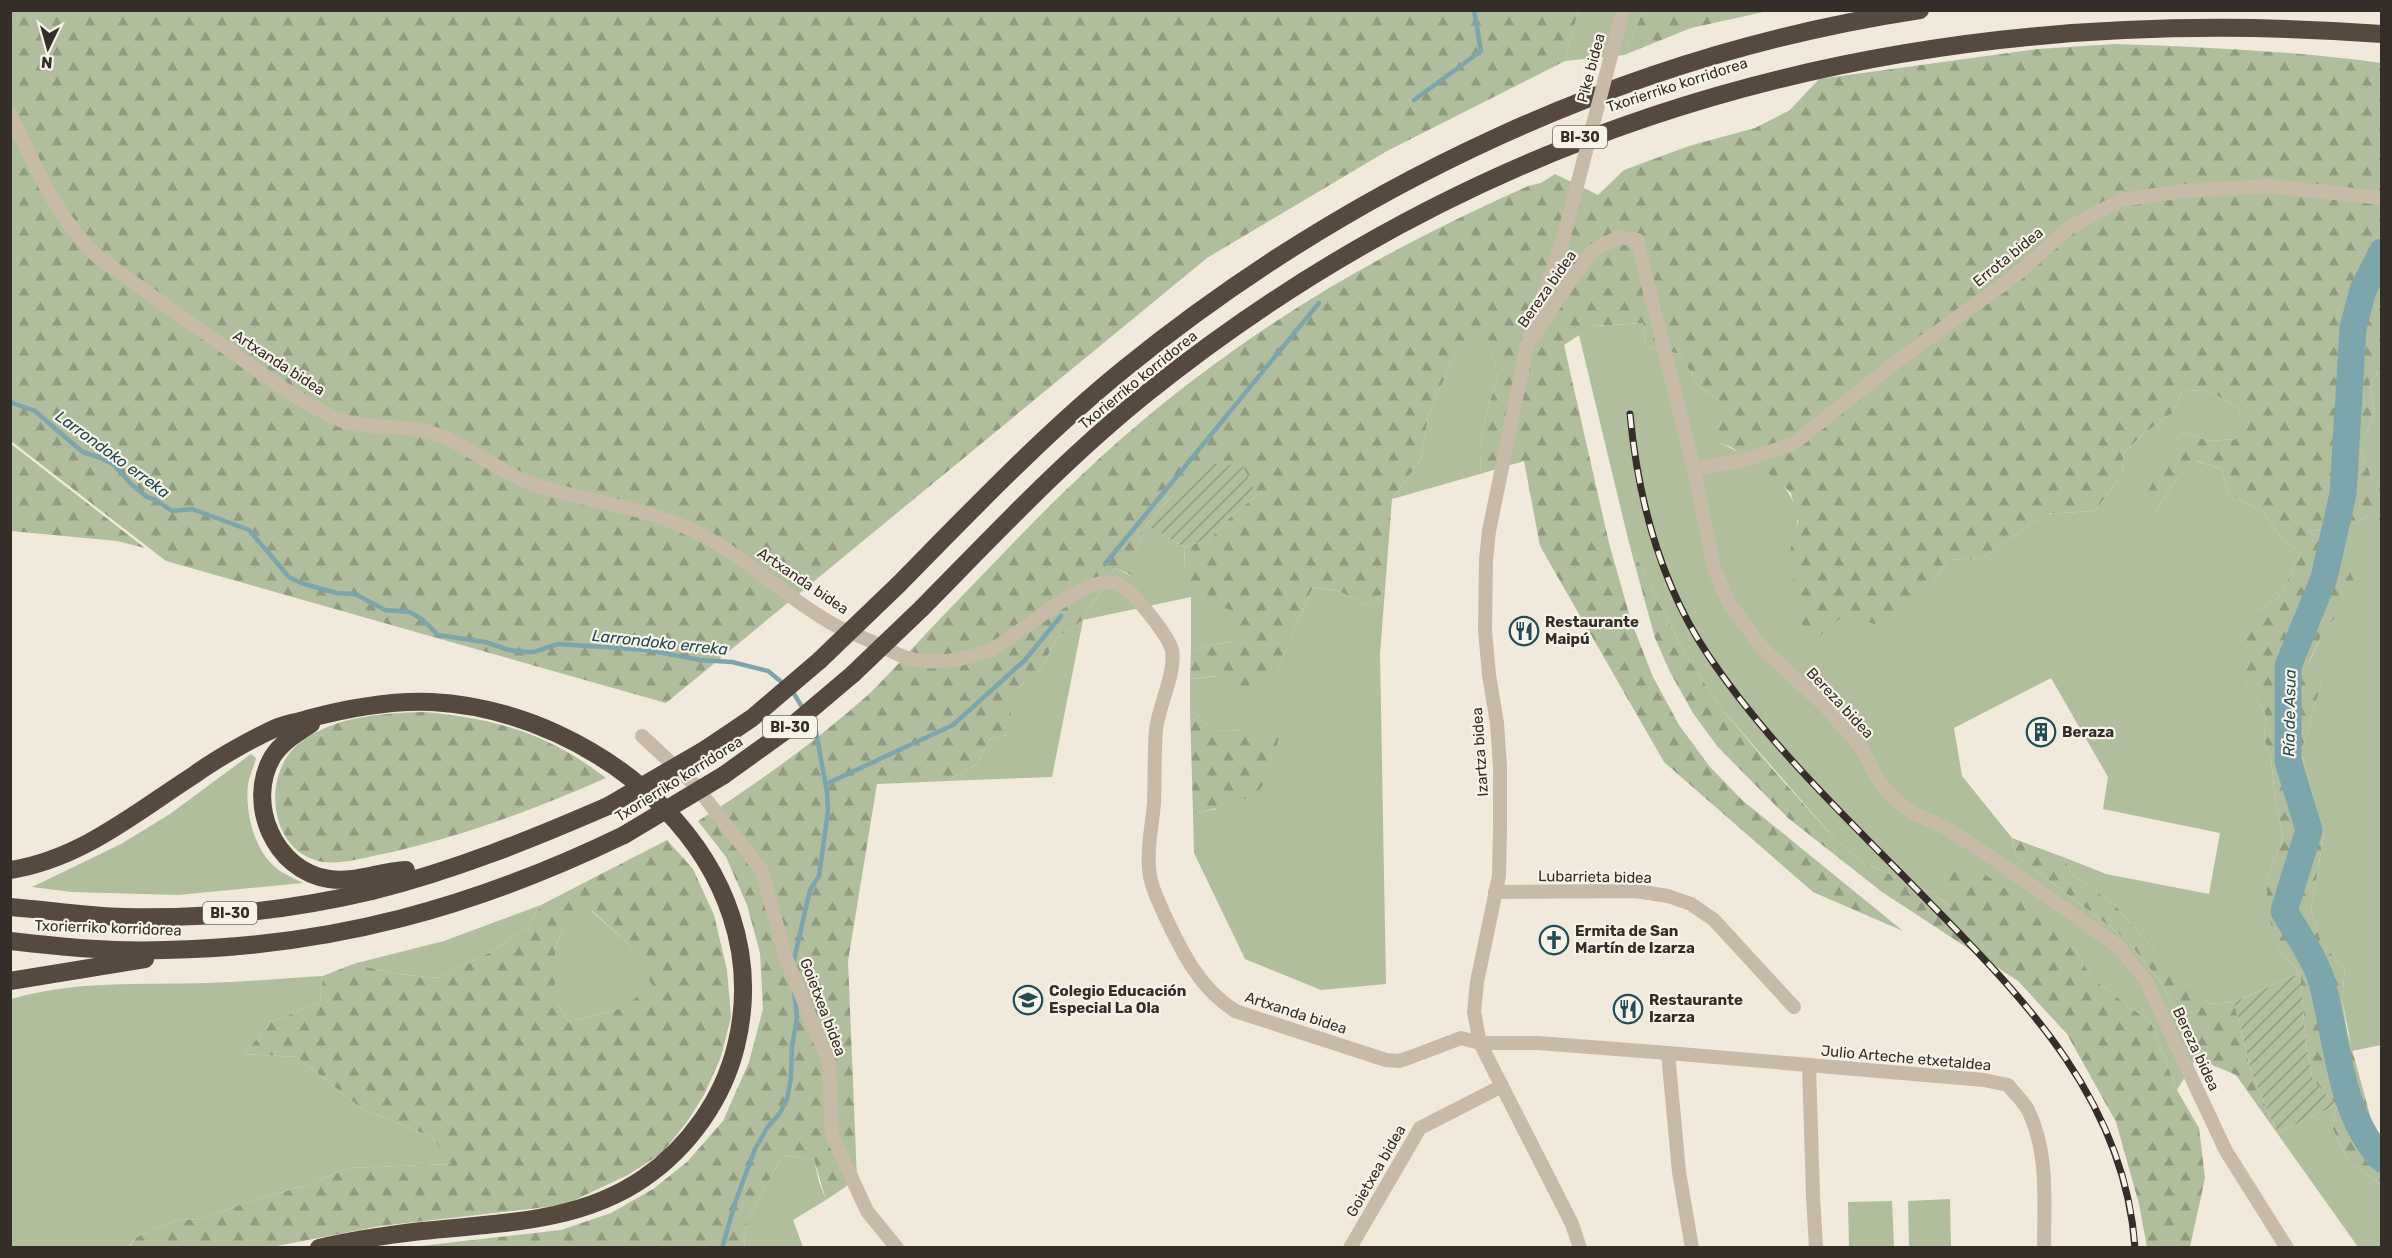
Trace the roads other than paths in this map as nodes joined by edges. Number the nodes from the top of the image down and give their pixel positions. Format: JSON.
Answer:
{"nodes":[{"id":1,"x":1623,"y":10,"type":"edge"},
{"id":2,"x":1920,"y":10,"type":"edge"},
{"id":3,"x":2382,"y":34,"type":"edge"},
{"id":4,"x":10,"y":114,"type":"edge"},
{"id":5,"x":2375,"y":197,"type":"edge"},
{"id":6,"x":1563,"y":238,"type":"joint"},
{"id":7,"x":1527,"y":345,"type":"junction"},
{"id":8,"x":1694,"y":469,"type":"junction"},
{"id":9,"x":325,"y":714,"type":"junction"},
{"id":10,"x":642,"y":736,"type":"dead end"},
{"id":11,"x":446,"y":868,"type":"junction"},
{"id":12,"x":10,"y":870,"type":"edge"},
{"id":13,"x":1495,"y":892,"type":"junction"},
{"id":14,"x":10,"y":907,"type":"edge"},
{"id":15,"x":10,"y":941,"type":"edge"},
{"id":16,"x":205,"y":949,"type":"junction"},
{"id":17,"x":10,"y":981,"type":"edge"},
{"id":18,"x":1794,"y":1007,"type":"dead end"},
{"id":19,"x":1480,"y":1043,"type":"junction"},
{"id":20,"x":1668,"y":1053,"type":"junction"},
{"id":21,"x":1809,"y":1066,"type":"junction"},
{"id":22,"x":1502,"y":1086,"type":"junction"},
{"id":23,"x":319,"y":1248,"type":"edge"},
{"id":24,"x":897,"y":1248,"type":"edge"},
{"id":25,"x":1350,"y":1248,"type":"edge"},
{"id":26,"x":1580,"y":1248,"type":"edge"},
{"id":27,"x":1692,"y":1248,"type":"edge"},
{"id":28,"x":1816,"y":1248,"type":"edge"},
{"id":29,"x":2044,"y":1248,"type":"edge"},
{"id":30,"x":2287,"y":1248,"type":"edge"}],
"edges":[{"from":1,"to":6,"type":"street","name":"Pike bidea","bridge":true},
{"from":2,"to":11,"type":"highway","name":"Txorierriko korridorea","number":"BI-30","bridge":true},
{"from":3,"to":16,"type":"highway","name":"Txorierriko korridorea","number":"BI-30","bridge":true},
{"from":4,"to":19,"type":"street","name":"Artxanda bidea"},
{"from":5,"to":8,"type":"street","name":"Errota bidea"},
{"from":6,"to":7,"type":"street","name":"Izartza bidea"},
{"from":7,"to":8,"type":"street","name":"Bereza bidea"},
{"from":7,"to":13,"type":"street","name":"Izartza bidea"},
{"from":8,"to":30,"type":"street","name":"Bereza bidea"},
{"from":9,"to":11,"type":"highway"},
{"from":9,"to":12,"type":"highway"},
{"from":9,"to":23,"type":"highway"},
{"from":10,"to":24,"type":"street","name":"Goietxea bidea"},
{"from":11,"to":14,"type":"highway","name":"Txorierriko korridorea","number":"BI-30"},
{"from":13,"to":18,"type":"street","name":"Lubarrieta bidea"},
{"from":13,"to":19,"type":"street","name":"Izartza bidea"},
{"from":15,"to":16,"type":"highway","name":"Txorierriko korridorea","number":"BI-30"},
{"from":16,"to":17,"type":"highway"},
{"from":19,"to":20,"type":"street","name":"Julio Arteche etxetaldea"},
{"from":19,"to":22,"type":"street","name":"Izartza bidea"},
{"from":20,"to":21,"type":"street","name":"Julio Arteche etxetaldea"},
{"from":20,"to":27,"type":"street"},
{"from":21,"to":28,"type":"street","name":"Julio Arteche etxetaldea"},
{"from":21,"to":29,"type":"street","name":"Julio Arteche etxetaldea"},
{"from":22,"to":25,"type":"street","name":"Goietxea bidea"},
{"from":22,"to":26,"type":"street","name":"Izartza bidea"}]}
